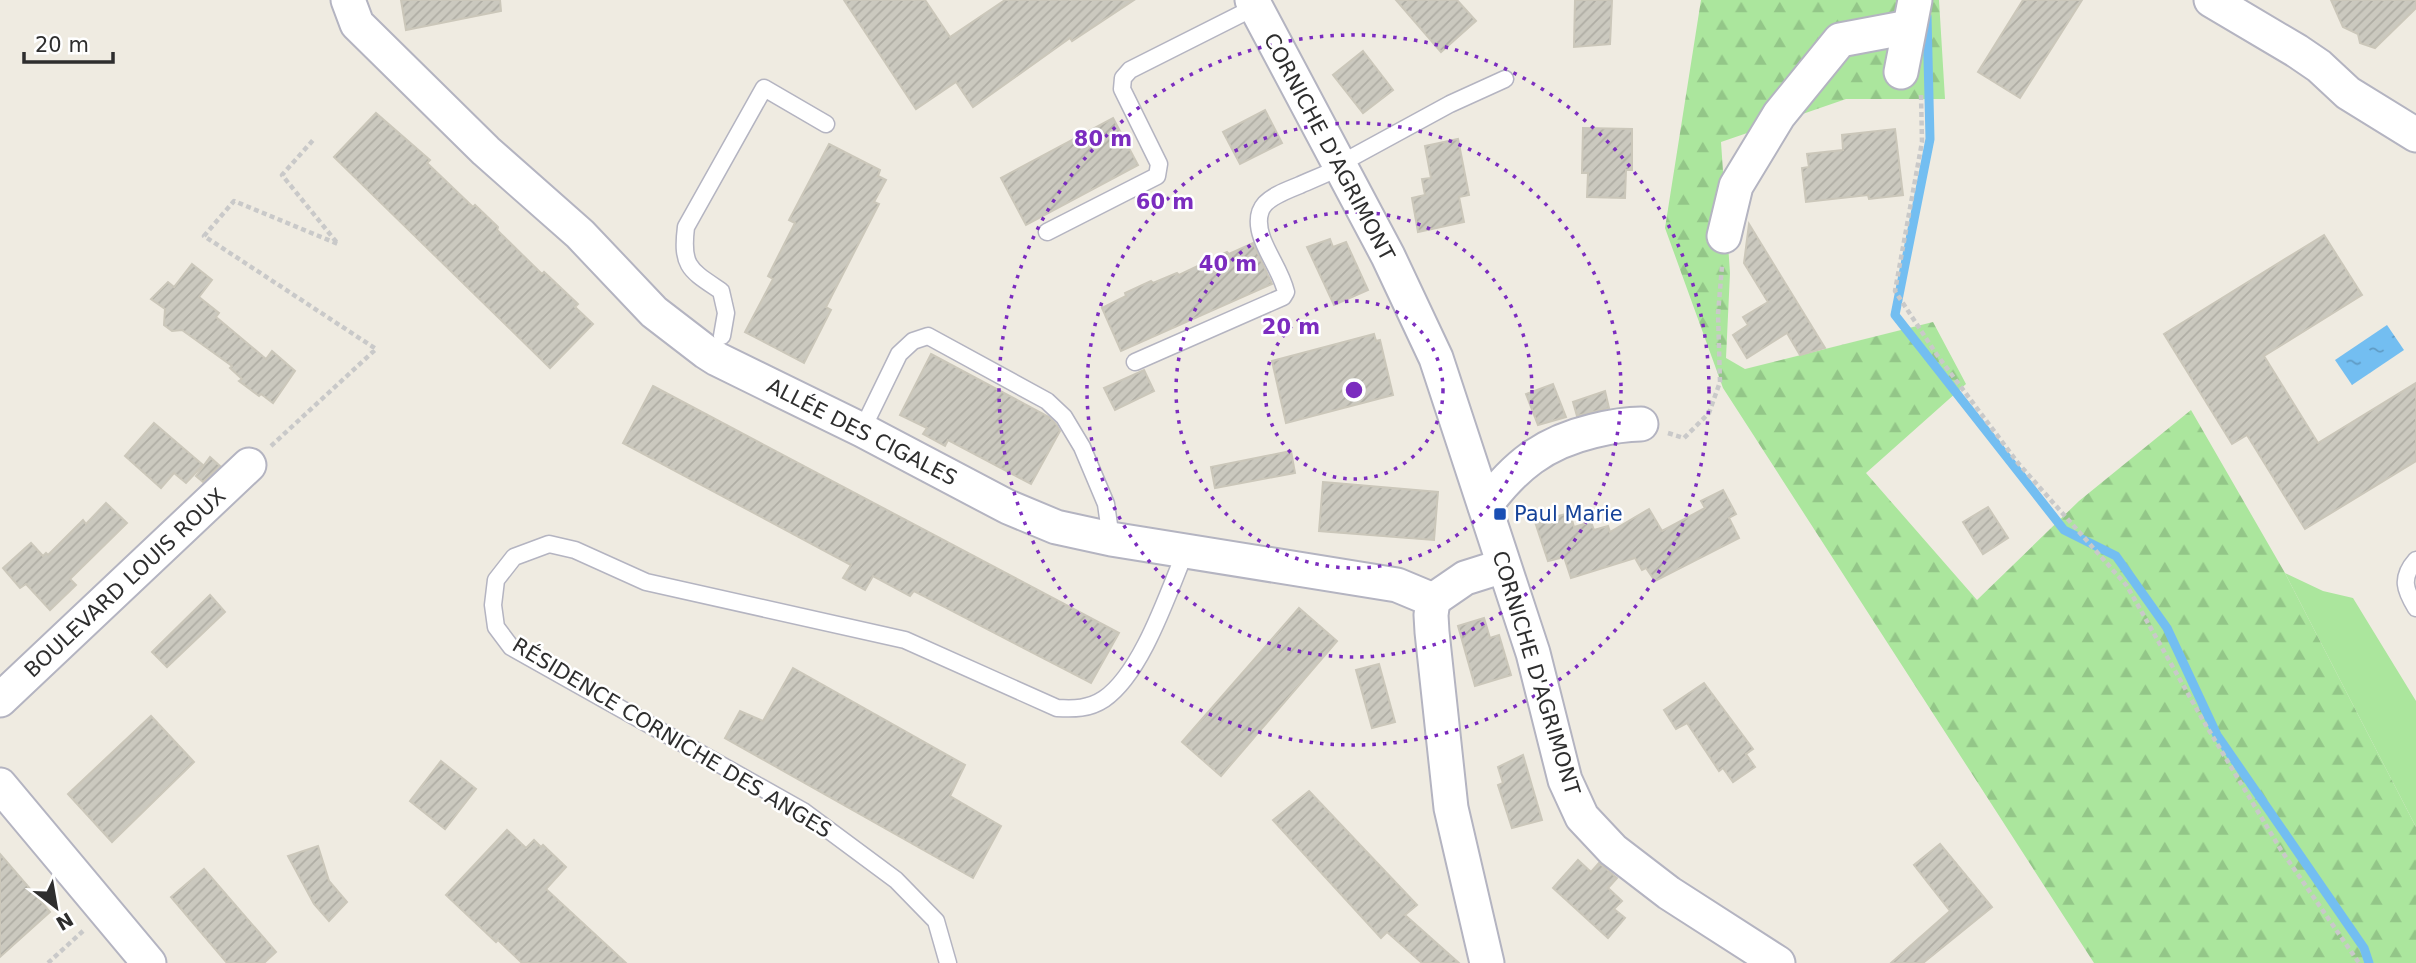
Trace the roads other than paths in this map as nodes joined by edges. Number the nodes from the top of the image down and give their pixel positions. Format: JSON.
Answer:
{"nodes":[{"id":1,"x":348,"y":0,"type":"edge"},
{"id":2,"x":2211,"y":0,"type":"edge"},
{"id":3,"x":1254,"y":4,"type":"edge"},
{"id":4,"x":1912,"y":14,"type":"edge"},
{"id":5,"x":1505,"y":79,"type":"dead end"},
{"id":6,"x":1911,"y":80,"type":"road end"},
{"id":7,"x":826,"y":124,"type":"dead end"},
{"id":8,"x":2416,"y":135,"type":"edge"},
{"id":9,"x":1339,"y":166,"type":"junction"},
{"id":10,"x":1046,"y":232,"type":"dead end"},
{"id":11,"x":1724,"y":236,"type":"road end"},
{"id":12,"x":719,"y":347,"type":"junction"},
{"id":13,"x":1135,"y":362,"type":"dead end"},
{"id":14,"x":1641,"y":424,"type":"road end"},
{"id":15,"x":862,"y":430,"type":"junction"},
{"id":16,"x":249,"y":465,"type":"road end"},
{"id":17,"x":1485,"y":506,"type":"junction"},
{"id":18,"x":1111,"y":539,"type":"junction"},
{"id":19,"x":1186,"y":550,"type":"junction"},
{"id":20,"x":2416,"y":560,"type":"edge"},
{"id":21,"x":1503,"y":566,"type":"junction"},
{"id":22,"x":1433,"y":600,"type":"junction"},
{"id":23,"x":2416,"y":608,"type":"edge"},
{"id":24,"x":0,"y":700,"type":"edge"},
{"id":25,"x":0,"y":785,"type":"edge"},
{"id":26,"x":149,"y":963,"type":"edge"},
{"id":27,"x":948,"y":963,"type":"edge"},
{"id":28,"x":1487,"y":963,"type":"edge"},
{"id":29,"x":1778,"y":963,"type":"edge"}],
"edges":[{"from":1,"to":12,"type":"street","name":"ALLÉE DES CIGALES"},
{"from":2,"to":8,"type":"street"},
{"from":3,"to":9,"type":"street","name":"CORNICHE D'AGRIMONT"},
{"from":3,"to":10,"type":"lane"},
{"from":4,"to":6,"type":"street"},
{"from":4,"to":11,"type":"street"},
{"from":5,"to":9,"type":"lane"},
{"from":7,"to":12,"type":"lane"},
{"from":9,"to":13,"type":"lane"},
{"from":9,"to":17,"type":"street","name":"CORNICHE D'AGRIMONT"},
{"from":12,"to":15,"type":"street","name":"ALLÉE DES CIGALES"},
{"from":14,"to":17,"type":"street"},
{"from":15,"to":18,"type":"street","name":"ALLÉE DES CIGALES"},
{"from":15,"to":18,"type":"lane"},
{"from":16,"to":24,"type":"street","name":"BOULEVARD LOUIS ROUX"},
{"from":17,"to":21,"type":"street","name":"CORNICHE D'AGRIMONT"},
{"from":18,"to":19,"type":"street","name":"ALLÉE DES CIGALES"},
{"from":19,"to":22,"type":"street","name":"ALLÉE DES CIGALES"},
{"from":19,"to":27,"type":"lane","name":"RÉSIDENCE CORNICHE DES ANGES"},
{"from":20,"to":23,"type":"lane"},
{"from":21,"to":22,"type":"street"},
{"from":21,"to":29,"type":"street","name":"CORNICHE D'AGRIMONT"},
{"from":22,"to":28,"type":"street"},
{"from":25,"to":26,"type":"street"}]}
